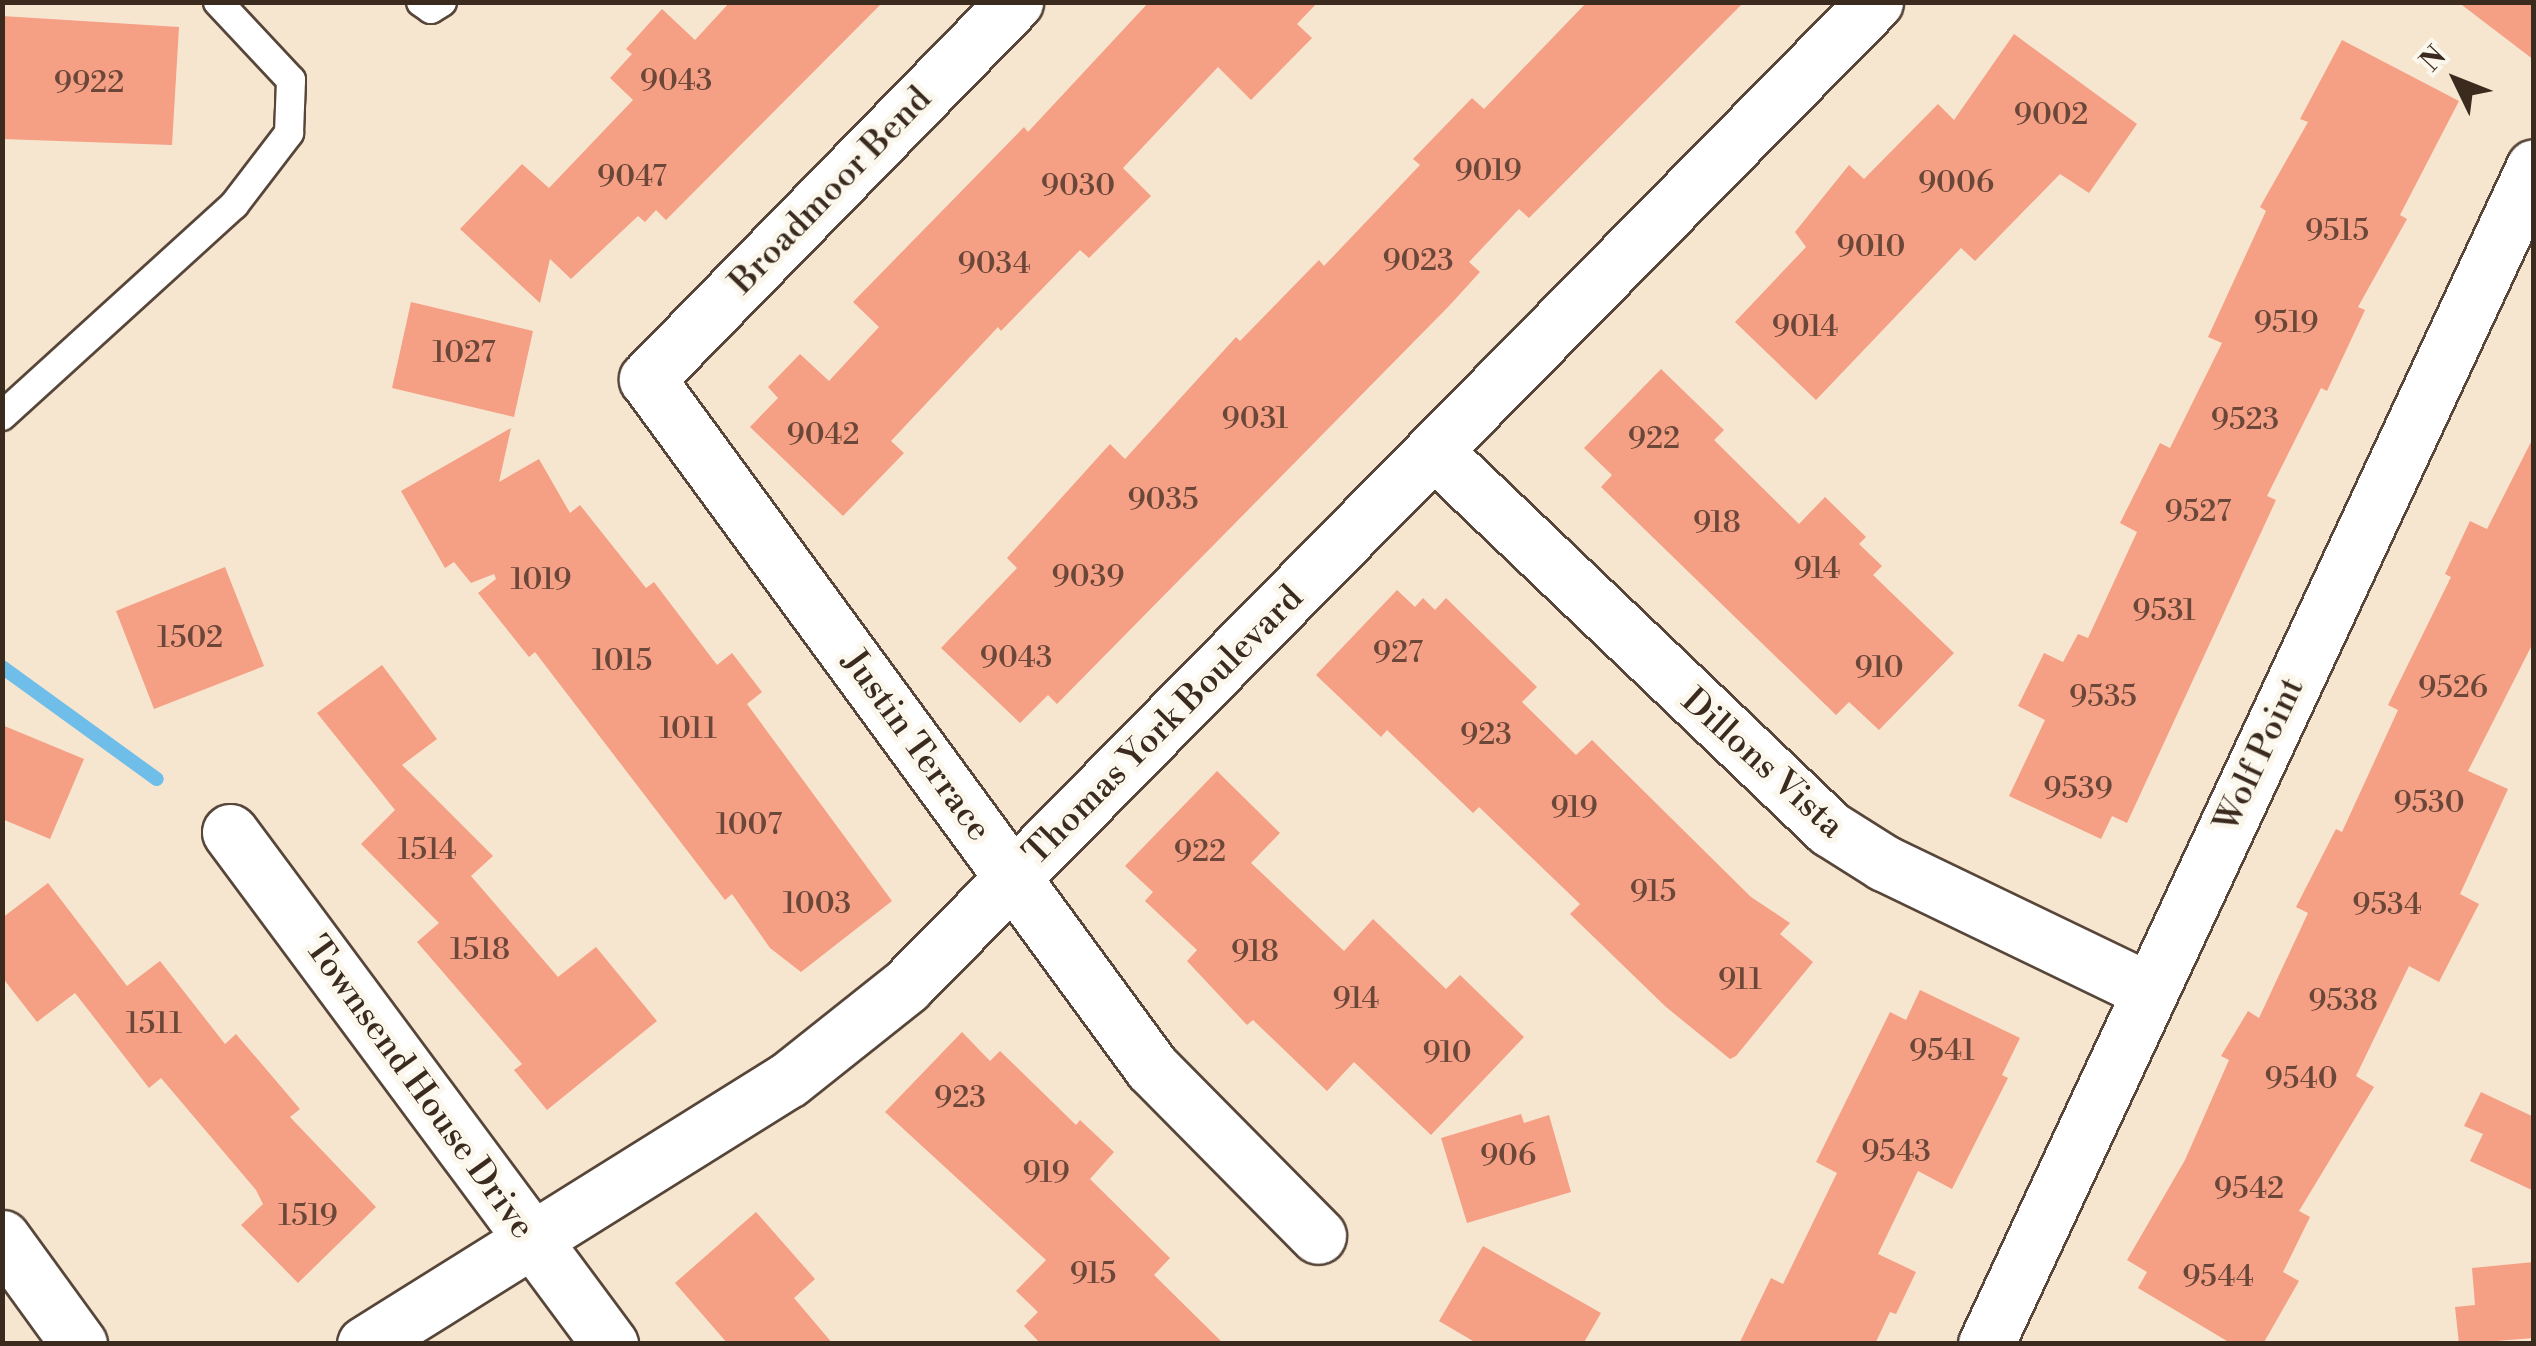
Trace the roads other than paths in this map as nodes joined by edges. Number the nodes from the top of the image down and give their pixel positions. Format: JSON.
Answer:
{"nodes":[{"id":1,"x":218,"y":2,"type":"edge"},
{"id":2,"x":421,"y":2,"type":"edge"},
{"id":3,"x":442,"y":2,"type":"edge"},
{"id":4,"x":1015,"y":2,"type":"edge"},
{"id":5,"x":1874,"y":2,"type":"edge"},
{"id":6,"x":2534,"y":166,"type":"edge"},
{"id":7,"x":648,"y":379,"type":"joint"},
{"id":8,"x":2,"y":416,"type":"edge"},
{"id":9,"x":1434,"y":451,"type":"junction"},
{"id":10,"x":230,"y":832,"type":"dead end"},
{"id":11,"x":1013,"y":880,"type":"junction"},
{"id":12,"x":2150,"y":990,"type":"junction"},
{"id":13,"x":1318,"y":1236,"type":"dead end"},
{"id":14,"x":529,"y":1237,"type":"junction"},
{"id":15,"x":2,"y":1238,"type":"edge"},
{"id":16,"x":79,"y":1344,"type":"edge"},
{"id":17,"x":365,"y":1344,"type":"edge"},
{"id":18,"x":610,"y":1344,"type":"edge"},
{"id":19,"x":1986,"y":1344,"type":"edge"}],
"edges":[{"from":1,"to":8,"type":"lane"},
{"from":2,"to":3,"type":"lane"},
{"from":4,"to":7,"type":"street","name":"Broadmoor Bend"},
{"from":5,"to":9,"type":"street","name":"Thomas York Boulevard"},
{"from":6,"to":12,"type":"street","name":"Wolf Point"},
{"from":7,"to":11,"type":"street","name":"Justin Terrace"},
{"from":9,"to":11,"type":"street","name":"Thomas York Boulevard"},
{"from":9,"to":12,"type":"street","name":"Dillons Vista"},
{"from":10,"to":14,"type":"street","name":"Townsend House Drive"},
{"from":11,"to":13,"type":"street","name":"Justin Terrace"},
{"from":11,"to":14,"type":"street","name":"Thomas York Boulevard"},
{"from":12,"to":19,"type":"street","name":"Wolf Point"},
{"from":14,"to":17,"type":"street","name":"Thomas York Boulevard"},
{"from":14,"to":18,"type":"street","name":"Townsend House Drive"},
{"from":15,"to":16,"type":"street"}]}
